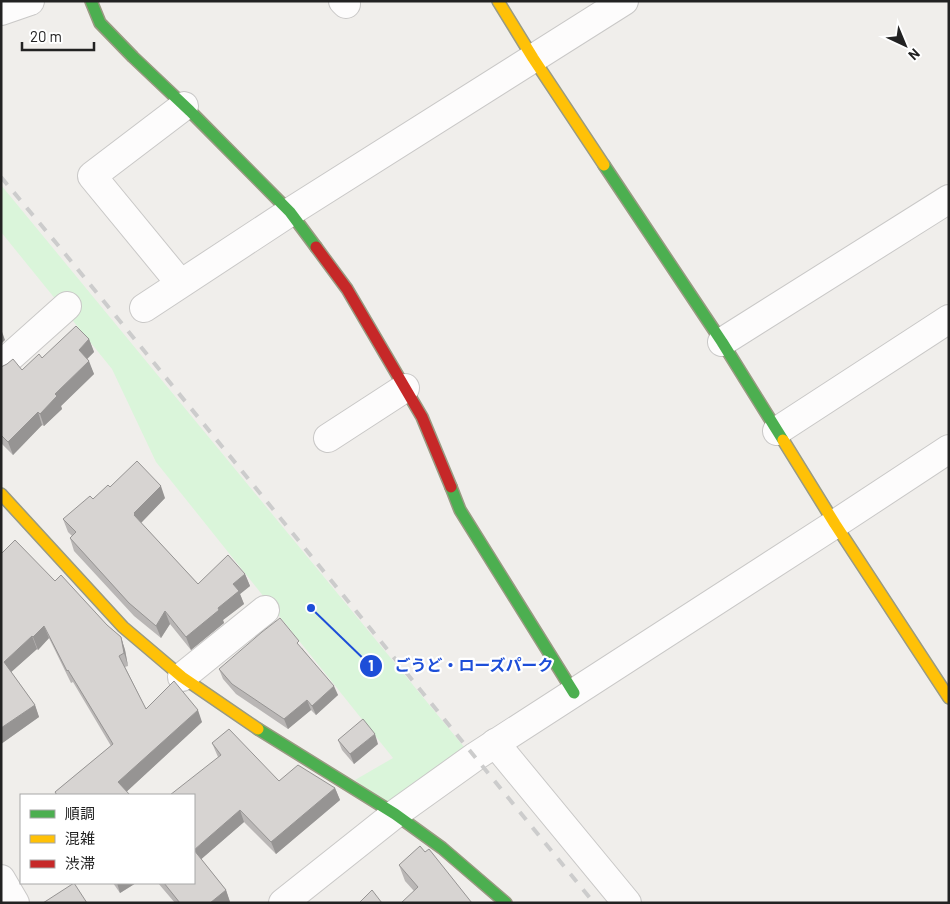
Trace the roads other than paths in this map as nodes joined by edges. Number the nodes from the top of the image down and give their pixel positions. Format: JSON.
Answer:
{"nodes":[{"id":1,"x":91,"y":1,"type":"edge"},
{"id":2,"x":498,"y":1,"type":"edge"},
{"id":3,"x":624,"y":1,"type":"edge"},
{"id":4,"x":534,"y":58,"type":"junction"},
{"id":5,"x":184,"y":106,"type":"junction"},
{"id":6,"x":949,"y":199,"type":"edge"},
{"id":7,"x":290,"y":212,"type":"junction"},
{"id":8,"x":180,"y":283,"type":"junction"},
{"id":9,"x":67,"y":306,"type":"dead end"},
{"id":10,"x":144,"y":308,"type":"dead end"},
{"id":11,"x":949,"y":319,"type":"edge"},
{"id":12,"x":722,"y":342,"type":"junction"},
{"id":13,"x":1,"y":365,"type":"edge"},
{"id":14,"x":405,"y":388,"type":"junction"},
{"id":15,"x":777,"y":431,"type":"junction"},
{"id":16,"x":328,"y":438,"type":"dead end"},
{"id":17,"x":949,"y":448,"type":"edge"},
{"id":18,"x":1,"y":494,"type":"edge"},
{"id":19,"x":835,"y":524,"type":"junction"},
{"id":20,"x":266,"y":610,"type":"dead end"},
{"id":21,"x":182,"y":677,"type":"junction"},
{"id":22,"x":574,"y":693,"type":"junction"},
{"id":23,"x":949,"y":698,"type":"edge"},
{"id":24,"x":495,"y":743,"type":"junction"},
{"id":25,"x":395,"y":814,"type":"junction"},
{"id":26,"x":1,"y":879,"type":"edge"},
{"id":27,"x":16,"y":903,"type":"edge"},
{"id":28,"x":283,"y":903,"type":"edge"},
{"id":29,"x":506,"y":903,"type":"edge"},
{"id":30,"x":627,"y":903,"type":"edge"}],
"edges":[{"from":1,"to":5,"type":"street"},
{"from":2,"to":4,"type":"street"},
{"from":3,"to":4,"type":"street"},
{"from":4,"to":7,"type":"street"},
{"from":4,"to":12,"type":"street"},
{"from":5,"to":7,"type":"street"},
{"from":5,"to":8,"type":"street"},
{"from":6,"to":12,"type":"street"},
{"from":7,"to":8,"type":"street"},
{"from":7,"to":14,"type":"street"},
{"from":8,"to":10,"type":"street"},
{"from":9,"to":13,"type":"street"},
{"from":11,"to":15,"type":"street"},
{"from":12,"to":15,"type":"street"},
{"from":14,"to":16,"type":"street"},
{"from":14,"to":22,"type":"street"},
{"from":15,"to":19,"type":"street"},
{"from":17,"to":19,"type":"street"},
{"from":18,"to":21,"type":"street"},
{"from":19,"to":22,"type":"street"},
{"from":19,"to":23,"type":"street"},
{"from":20,"to":21,"type":"street"},
{"from":21,"to":25,"type":"street"},
{"from":22,"to":24,"type":"street"},
{"from":24,"to":25,"type":"street"},
{"from":24,"to":30,"type":"street"},
{"from":25,"to":28,"type":"street"},
{"from":25,"to":29,"type":"street"},
{"from":26,"to":27,"type":"street"}]}
